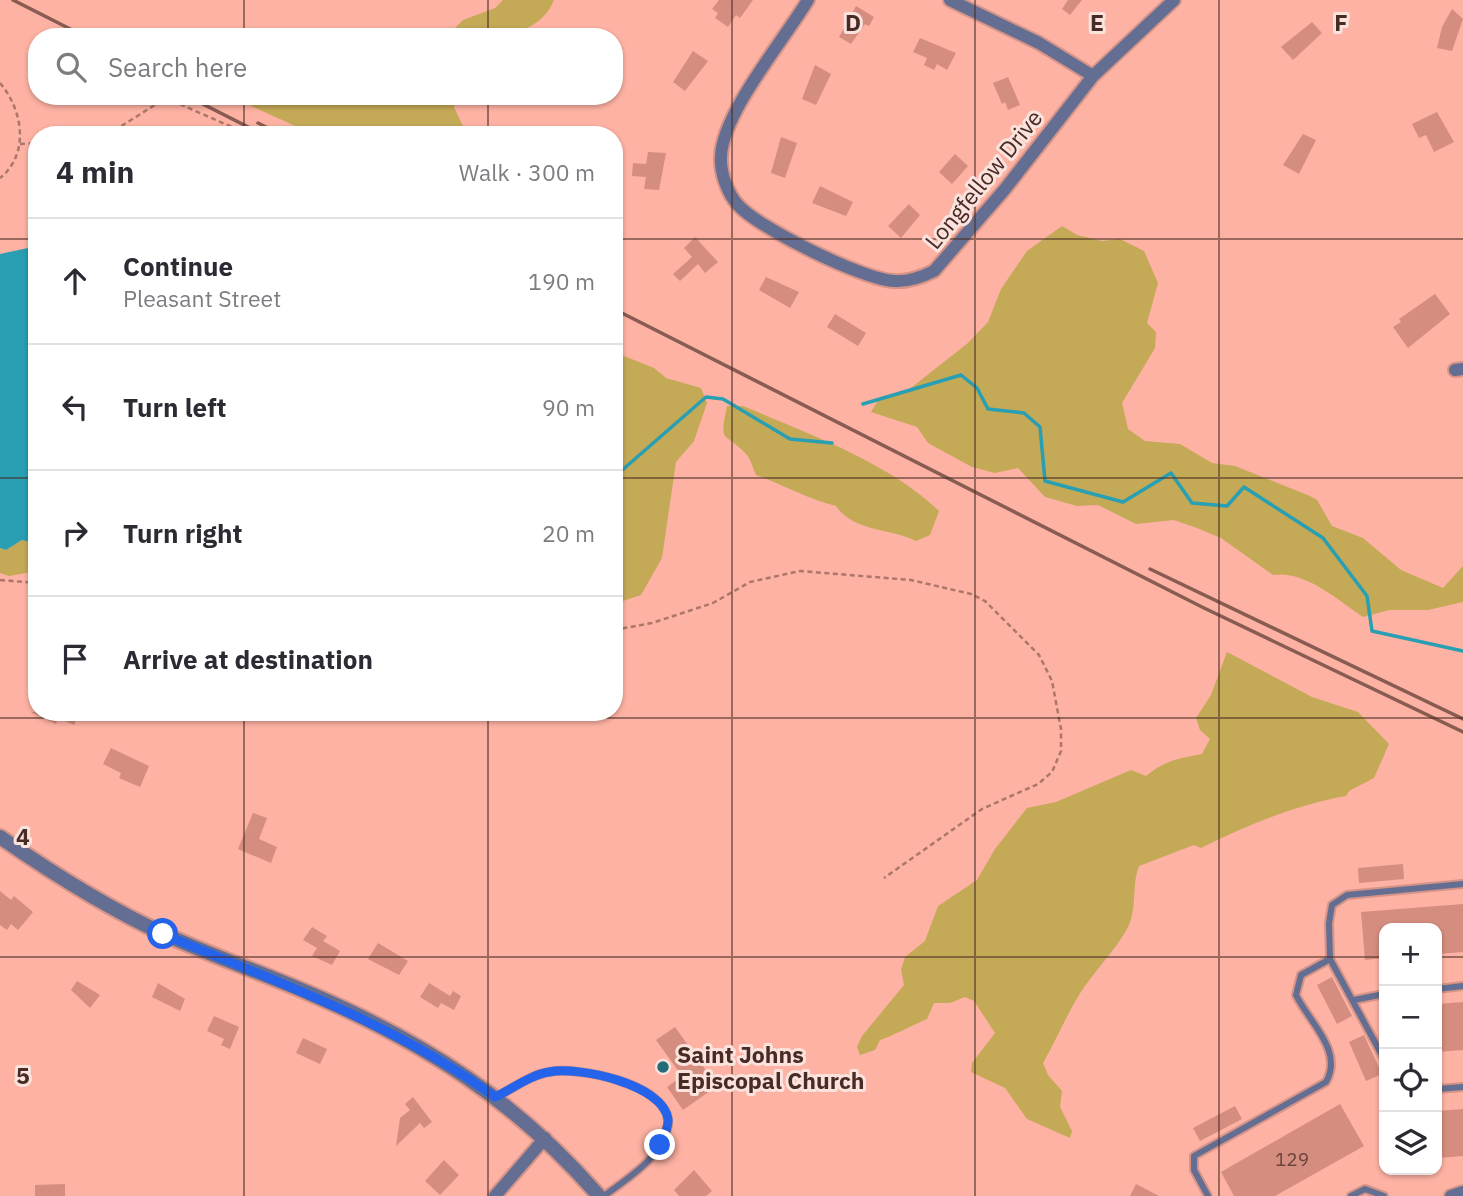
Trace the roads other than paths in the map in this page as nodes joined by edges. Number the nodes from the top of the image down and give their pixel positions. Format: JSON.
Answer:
{"nodes":[{"id":1,"x":808,"y":0,"type":"edge"},
{"id":2,"x":950,"y":0,"type":"edge"},
{"id":3,"x":1174,"y":0,"type":"edge"},
{"id":4,"x":1093,"y":76,"type":"junction"},
{"id":5,"x":0,"y":837,"type":"edge"},
{"id":6,"x":1463,"y":884,"type":"edge"},
{"id":7,"x":1330,"y":959,"type":"junction"},
{"id":8,"x":1463,"y":986,"type":"edge"},
{"id":9,"x":1442,"y":988,"type":"edge"},
{"id":10,"x":1379,"y":995,"type":"edge"},
{"id":11,"x":1354,"y":1000,"type":"junction"},
{"id":12,"x":1379,"y":1049,"type":"edge"},
{"id":13,"x":1463,"y":1087,"type":"edge"},
{"id":14,"x":1442,"y":1088,"type":"edge"},
{"id":15,"x":495,"y":1097,"type":"junction"},
{"id":16,"x":545,"y":1138,"type":"junction"},
{"id":17,"x":1463,"y":1192,"type":"edge"},
{"id":18,"x":495,"y":1196,"type":"edge"},
{"id":19,"x":599,"y":1196,"type":"edge"},
{"id":20,"x":604,"y":1196,"type":"edge"},
{"id":21,"x":1208,"y":1196,"type":"edge"},
{"id":22,"x":1350,"y":1196,"type":"edge"},
{"id":23,"x":1384,"y":1196,"type":"edge"},
{"id":24,"x":1451,"y":1196,"type":"edge"}],
"edges":[{"from":1,"to":4,"type":"street","name":"Longfellow Drive"},
{"from":2,"to":4,"type":"street"},
{"from":3,"to":4,"type":"street","name":"Longfellow Drive"},
{"from":5,"to":15,"type":"street"},
{"from":6,"to":7,"type":"lane"},
{"from":7,"to":11,"type":"lane"},
{"from":7,"to":21,"type":"lane"},
{"from":8,"to":9,"type":"lane"},
{"from":10,"to":11,"type":"lane"},
{"from":11,"to":12,"type":"lane"},
{"from":13,"to":14,"type":"lane"},
{"from":15,"to":16,"type":"street"},
{"from":15,"to":20,"type":"lane"},
{"from":16,"to":18,"type":"street"},
{"from":16,"to":19,"type":"street"},
{"from":17,"to":24,"type":"street"},
{"from":22,"to":23,"type":"lane"}]}
